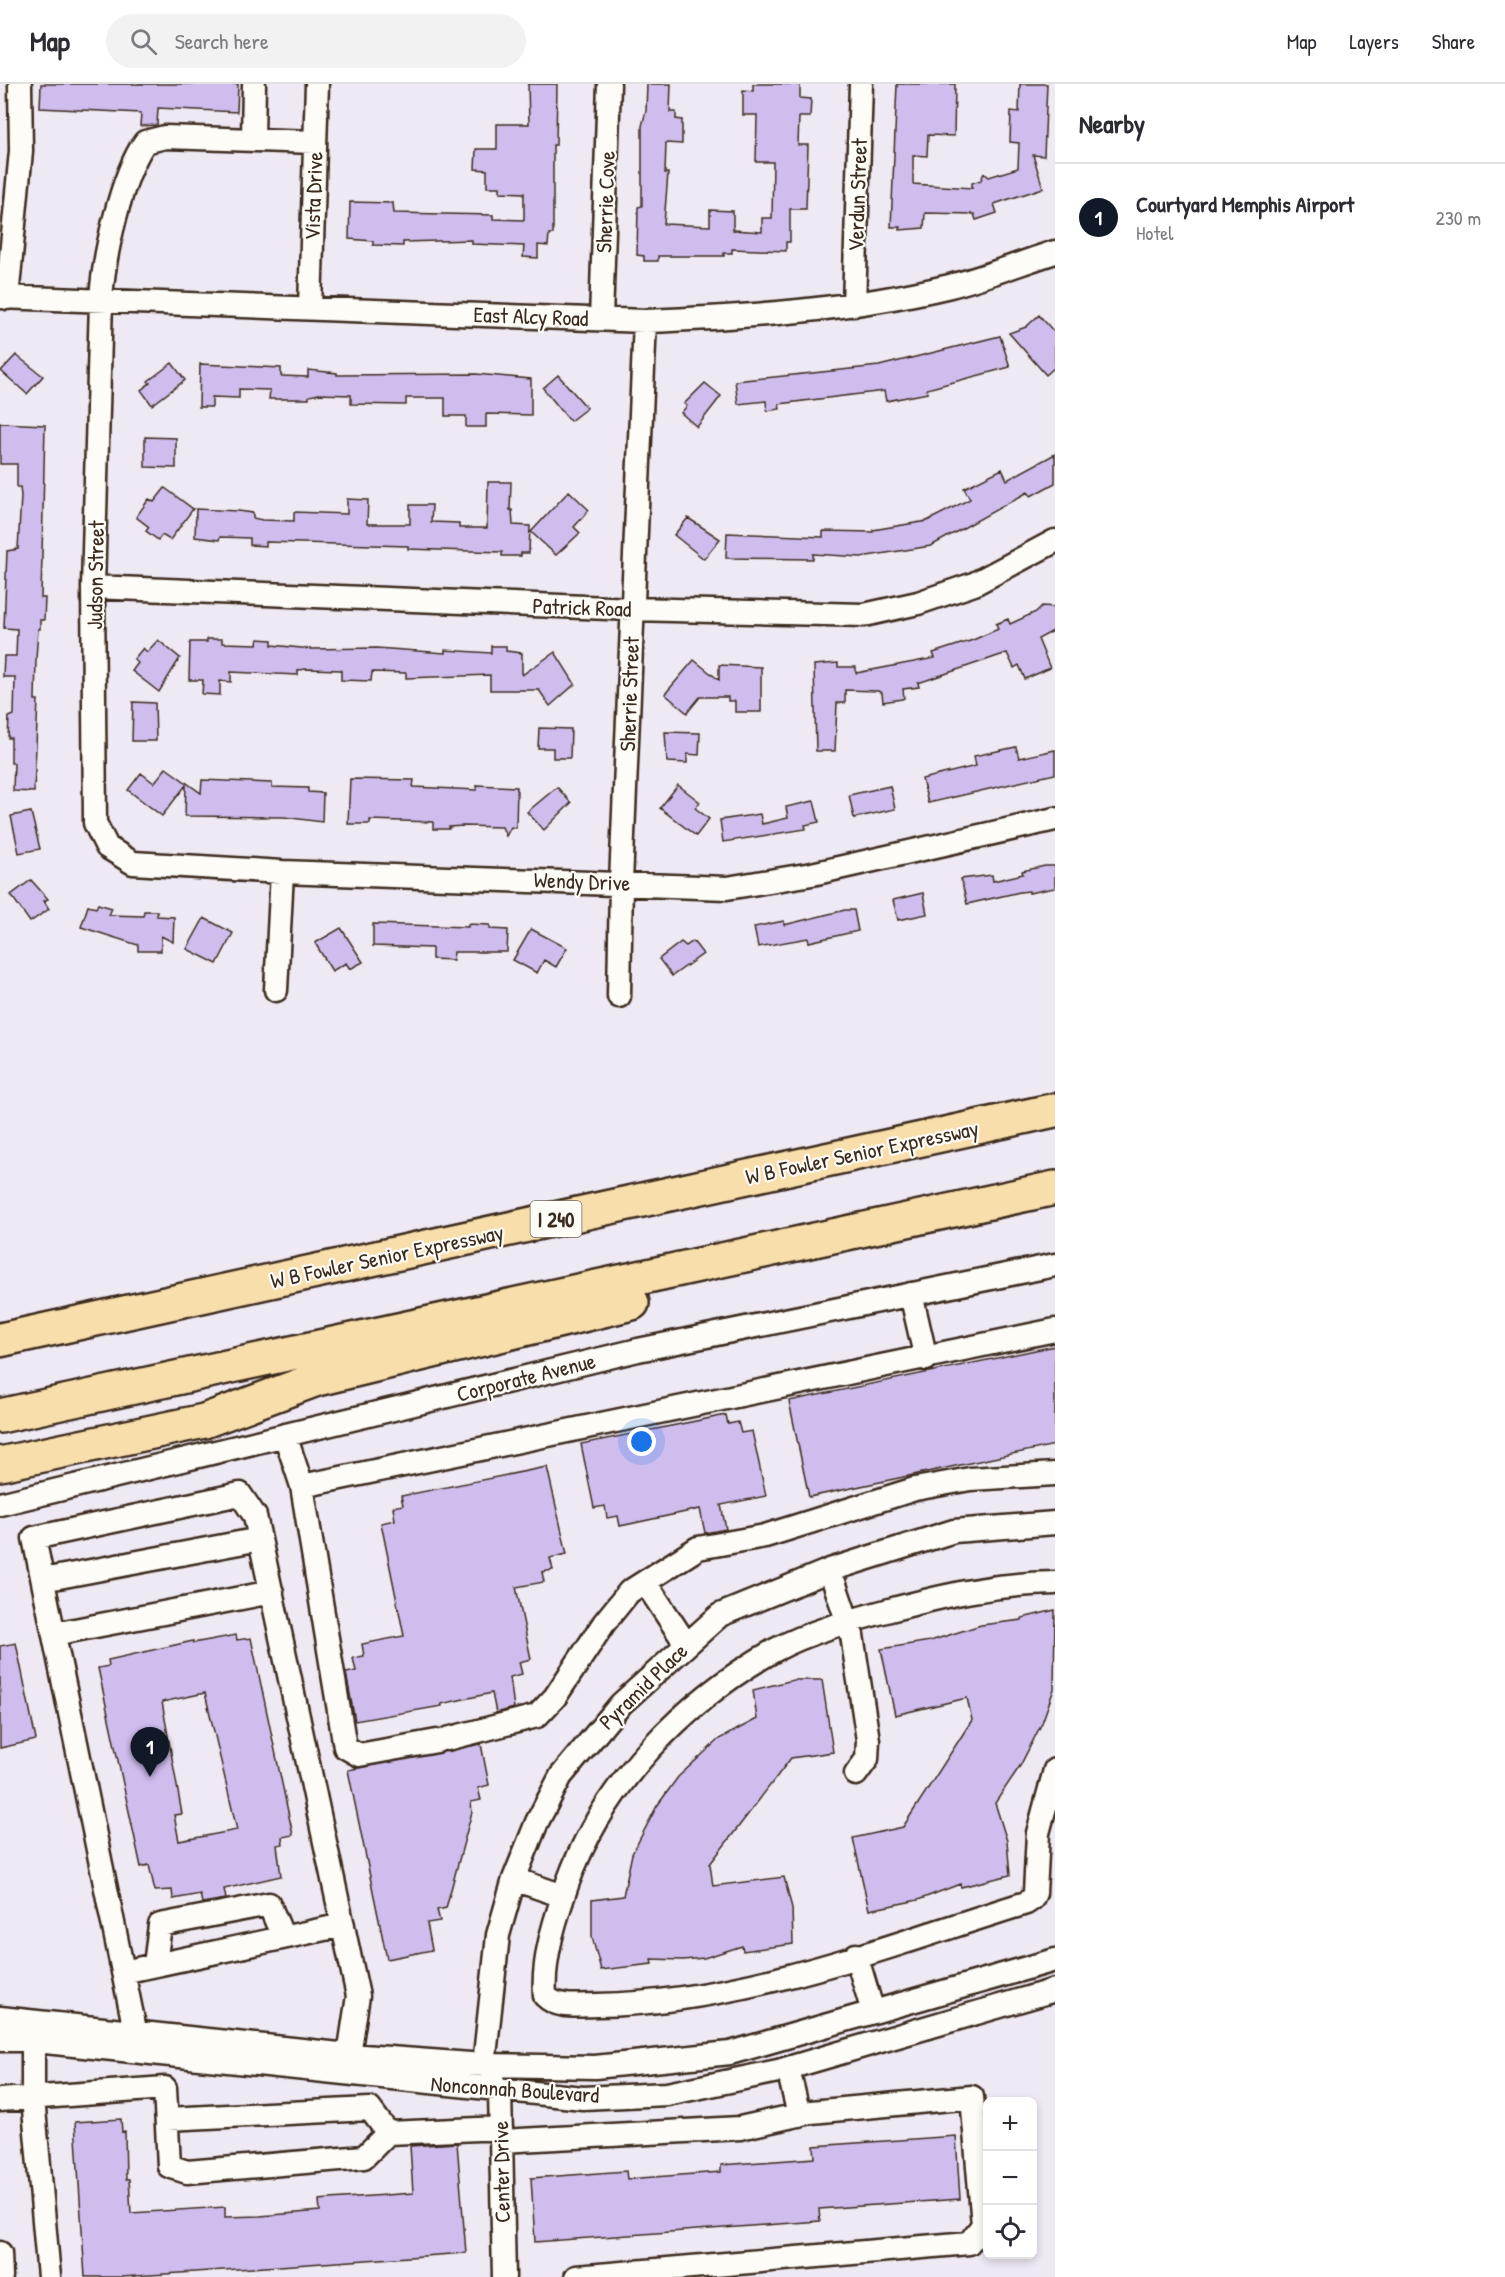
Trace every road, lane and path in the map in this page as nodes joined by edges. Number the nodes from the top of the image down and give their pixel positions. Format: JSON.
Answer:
{"nodes":[{"id":1,"x":20,"y":84,"type":"edge"},
{"id":2,"x":254,"y":84,"type":"edge"},
{"id":3,"x":317,"y":84,"type":"edge"},
{"id":4,"x":609,"y":84,"type":"edge"},
{"id":5,"x":861,"y":84,"type":"edge"},
{"id":6,"x":253,"y":140,"type":"junction"},
{"id":7,"x":315,"y":142,"type":"junction"},
{"id":8,"x":1055,"y":252,"type":"edge"},
{"id":9,"x":4,"y":297,"type":"edge"},
{"id":10,"x":101,"y":301,"type":"junction"},
{"id":11,"x":854,"y":305,"type":"junction"},
{"id":12,"x":310,"y":307,"type":"junction"},
{"id":13,"x":601,"y":319,"type":"junction"},
{"id":14,"x":645,"y":321,"type":"junction"},
{"id":15,"x":1055,"y":542,"type":"edge"},
{"id":16,"x":93,"y":587,"type":"junction"},
{"id":17,"x":633,"y":609,"type":"junction"},
{"id":18,"x":1055,"y":819,"type":"edge"},
{"id":19,"x":107,"y":847,"type":"joint"},
{"id":20,"x":282,"y":872,"type":"junction"},
{"id":21,"x":621,"y":882,"type":"junction"},
{"id":22,"x":276,"y":990,"type":"dead end"},
{"id":23,"x":619,"y":996,"type":"dead end"},
{"id":24,"x":1055,"y":1110,"type":"edge"},
{"id":25,"x":1055,"y":1188,"type":"edge"},
{"id":26,"x":836,"y":1236,"type":"junction"},
{"id":27,"x":1055,"y":1265,"type":"edge"},
{"id":28,"x":911,"y":1294,"type":"junction"},
{"id":29,"x":0,"y":1324,"type":"edge"},
{"id":30,"x":58,"y":1328,"type":"junction"},
{"id":31,"x":1055,"y":1330,"type":"edge"},
{"id":32,"x":0,"y":1341,"type":"edge"},
{"id":33,"x":926,"y":1359,"type":"junction"},
{"id":34,"x":0,"y":1416,"type":"edge"},
{"id":35,"x":285,"y":1435,"type":"junction"},
{"id":36,"x":0,"y":1464,"type":"edge"},
{"id":37,"x":1055,"y":1474,"type":"edge"},
{"id":38,"x":302,"y":1486,"type":"junction"},
{"id":39,"x":0,"y":1504,"type":"edge"},
{"id":40,"x":1055,"y":1524,"type":"edge"},
{"id":41,"x":260,"y":1539,"type":"junction"},
{"id":42,"x":830,"y":1570,"type":"junction"},
{"id":43,"x":43,"y":1580,"type":"junction"},
{"id":44,"x":645,"y":1582,"type":"junction"},
{"id":45,"x":1055,"y":1583,"type":"edge"},
{"id":46,"x":272,"y":1592,"type":"junction"},
{"id":47,"x":848,"y":1621,"type":"junction"},
{"id":48,"x":54,"y":1634,"type":"junction"},
{"id":49,"x":686,"y":1644,"type":"junction"},
{"id":50,"x":1055,"y":1770,"type":"edge"},
{"id":51,"x":856,"y":1774,"type":"dead end"},
{"id":52,"x":513,"y":1879,"type":"junction"},
{"id":53,"x":563,"y":1896,"type":"junction"},
{"id":54,"x":343,"y":1924,"type":"junction"},
{"id":55,"x":283,"y":1938,"type":"junction"},
{"id":56,"x":856,"y":1955,"type":"junction"},
{"id":57,"x":1055,"y":1960,"type":"edge"},
{"id":58,"x":155,"y":1965,"type":"junction"},
{"id":59,"x":123,"y":1972,"type":"junction"},
{"id":60,"x":1055,"y":1990,"type":"edge"},
{"id":61,"x":873,"y":2012,"type":"junction"},
{"id":62,"x":0,"y":2018,"type":"edge"},
{"id":63,"x":135,"y":2030,"type":"junction"},
{"id":64,"x":0,"y":2040,"type":"edge"},
{"id":65,"x":33,"y":2041,"type":"junction"},
{"id":66,"x":165,"y":2054,"type":"junction"},
{"id":67,"x":349,"y":2055,"type":"junction"},
{"id":68,"x":484,"y":2065,"type":"junction"},
{"id":69,"x":788,"y":2068,"type":"junction"},
{"id":70,"x":375,"y":2077,"type":"junction"},
{"id":71,"x":165,"y":2088,"type":"junction"},
{"id":72,"x":500,"y":2091,"type":"junction"},
{"id":73,"x":33,"y":2098,"type":"junction"},
{"id":74,"x":0,"y":2100,"type":"edge"},
{"id":75,"x":370,"y":2109,"type":"junction"},
{"id":76,"x":798,"y":2115,"type":"junction"},
{"id":77,"x":167,"y":2119,"type":"junction"},
{"id":78,"x":388,"y":2133,"type":"junction"},
{"id":79,"x":501,"y":2134,"type":"junction"},
{"id":80,"x":0,"y":2253,"type":"edge"},
{"id":81,"x":1,"y":2277,"type":"edge"},
{"id":82,"x":49,"y":2277,"type":"edge"},
{"id":83,"x":504,"y":2277,"type":"edge"},
{"id":84,"x":576,"y":2277,"type":"edge"}],
"edges":[{"from":1,"to":9,"type":"street"},
{"from":2,"to":6,"type":"street"},
{"from":3,"to":7,"type":"street","name":"Vista Drive"},
{"from":4,"to":13,"type":"street","name":"Sherrie Cove"},
{"from":5,"to":11,"type":"street","name":"Verdun Street"},
{"from":6,"to":7,"type":"street","name":"Judson Street"},
{"from":6,"to":10,"type":"street","name":"Judson Street"},
{"from":7,"to":12,"type":"street","name":"Vista Drive"},
{"from":8,"to":11,"type":"street","name":"East Alcy Road"},
{"from":9,"to":10,"type":"street","name":"East Alcy Road"},
{"from":10,"to":12,"type":"street","name":"East Alcy Road"},
{"from":10,"to":16,"type":"street","name":"Judson Street"},
{"from":11,"to":14,"type":"street","name":"East Alcy Road"},
{"from":12,"to":13,"type":"street","name":"East Alcy Road"},
{"from":13,"to":14,"type":"street","name":"East Alcy Road"},
{"from":14,"to":17,"type":"street","name":"Sherrie Street"},
{"from":15,"to":17,"type":"street","name":"Patrick Road"},
{"from":16,"to":17,"type":"street","name":"Patrick Road"},
{"from":16,"to":19,"type":"street","name":"Judson Street"},
{"from":17,"to":21,"type":"street","name":"Sherrie Street"},
{"from":18,"to":21,"type":"street","name":"Wendy Drive"},
{"from":19,"to":20,"type":"street","name":"Wendy Drive"},
{"from":20,"to":21,"type":"street","name":"Wendy Drive"},
{"from":20,"to":22,"type":"street"},
{"from":21,"to":23,"type":"street","name":"Sherrie Street"},
{"from":24,"to":30,"type":"highway","name":"W B Fowler Senior Expressway","number":"I 240"},
{"from":25,"to":26,"type":"highway"},
{"from":26,"to":34,"type":"highway"},
{"from":26,"to":36,"type":"highway"},
{"from":27,"to":28,"type":"street","name":"Corporate Avenue"},
{"from":28,"to":33,"type":"street"},
{"from":28,"to":35,"type":"street","name":"Corporate Avenue"},
{"from":29,"to":30,"type":"highway"},
{"from":30,"to":32,"type":"highway","name":"W B Fowler Senior Expressway","number":"I 240"},
{"from":31,"to":33,"type":"street"},
{"from":33,"to":38,"type":"street"},
{"from":35,"to":38,"type":"street"},
{"from":35,"to":39,"type":"street","name":"Corporate Avenue"},
{"from":37,"to":44,"type":"street"},
{"from":38,"to":44,"type":"street"},
{"from":40,"to":42,"type":"street","name":"Pyramid Place"},
{"from":41,"to":43,"type":"street"},
{"from":41,"to":43,"type":"street"},
{"from":41,"to":46,"type":"street"},
{"from":42,"to":47,"type":"street"},
{"from":42,"to":49,"type":"street","name":"Pyramid Place"},
{"from":43,"to":48,"type":"street"},
{"from":44,"to":49,"type":"street"},
{"from":45,"to":47,"type":"street"},
{"from":46,"to":48,"type":"street"},
{"from":46,"to":54,"type":"street"},
{"from":47,"to":51,"type":"street"},
{"from":47,"to":53,"type":"street"},
{"from":48,"to":59,"type":"street"},
{"from":49,"to":52,"type":"street","name":"Pyramid Place"},
{"from":50,"to":56,"type":"street"},
{"from":52,"to":53,"type":"street"},
{"from":52,"to":68,"type":"street","name":"Pyramid Place"},
{"from":53,"to":56,"type":"street"},
{"from":54,"to":55,"type":"street"},
{"from":54,"to":67,"type":"street"},
{"from":55,"to":58,"type":"street"},
{"from":55,"to":58,"type":"street"},
{"from":56,"to":61,"type":"street"},
{"from":57,"to":61,"type":"street","name":"Nonconnah Boulevard"},
{"from":58,"to":59,"type":"street"},
{"from":59,"to":63,"type":"street"},
{"from":60,"to":69,"type":"street","name":"Nonconnah Boulevard"},
{"from":61,"to":68,"type":"street","name":"Nonconnah Boulevard"},
{"from":62,"to":63,"type":"street","name":"Nonconnah Boulevard"},
{"from":63,"to":67,"type":"street","name":"Nonconnah Boulevard"},
{"from":64,"to":65,"type":"street","name":"Nonconnah Boulevard"},
{"from":65,"to":66,"type":"street","name":"Nonconnah Boulevard"},
{"from":65,"to":73,"type":"street"},
{"from":66,"to":70,"type":"street","name":"Nonconnah Boulevard"},
{"from":66,"to":71,"type":"street"},
{"from":67,"to":68,"type":"street","name":"Nonconnah Boulevard"},
{"from":68,"to":72,"type":"street"},
{"from":69,"to":72,"type":"street","name":"Nonconnah Boulevard"},
{"from":69,"to":76,"type":"street"},
{"from":70,"to":72,"type":"street","name":"Nonconnah Boulevard"},
{"from":70,"to":75,"type":"street"},
{"from":71,"to":73,"type":"street"},
{"from":71,"to":77,"type":"street"},
{"from":72,"to":79,"type":"street","name":"Center Drive"},
{"from":73,"to":74,"type":"street"},
{"from":73,"to":82,"type":"street"},
{"from":75,"to":77,"type":"street"},
{"from":75,"to":78,"type":"street"},
{"from":76,"to":79,"type":"street"},
{"from":76,"to":84,"type":"street"},
{"from":77,"to":78,"type":"street"},
{"from":78,"to":79,"type":"street"},
{"from":79,"to":83,"type":"street","name":"Center Drive"},
{"from":80,"to":81,"type":"street"}]}
